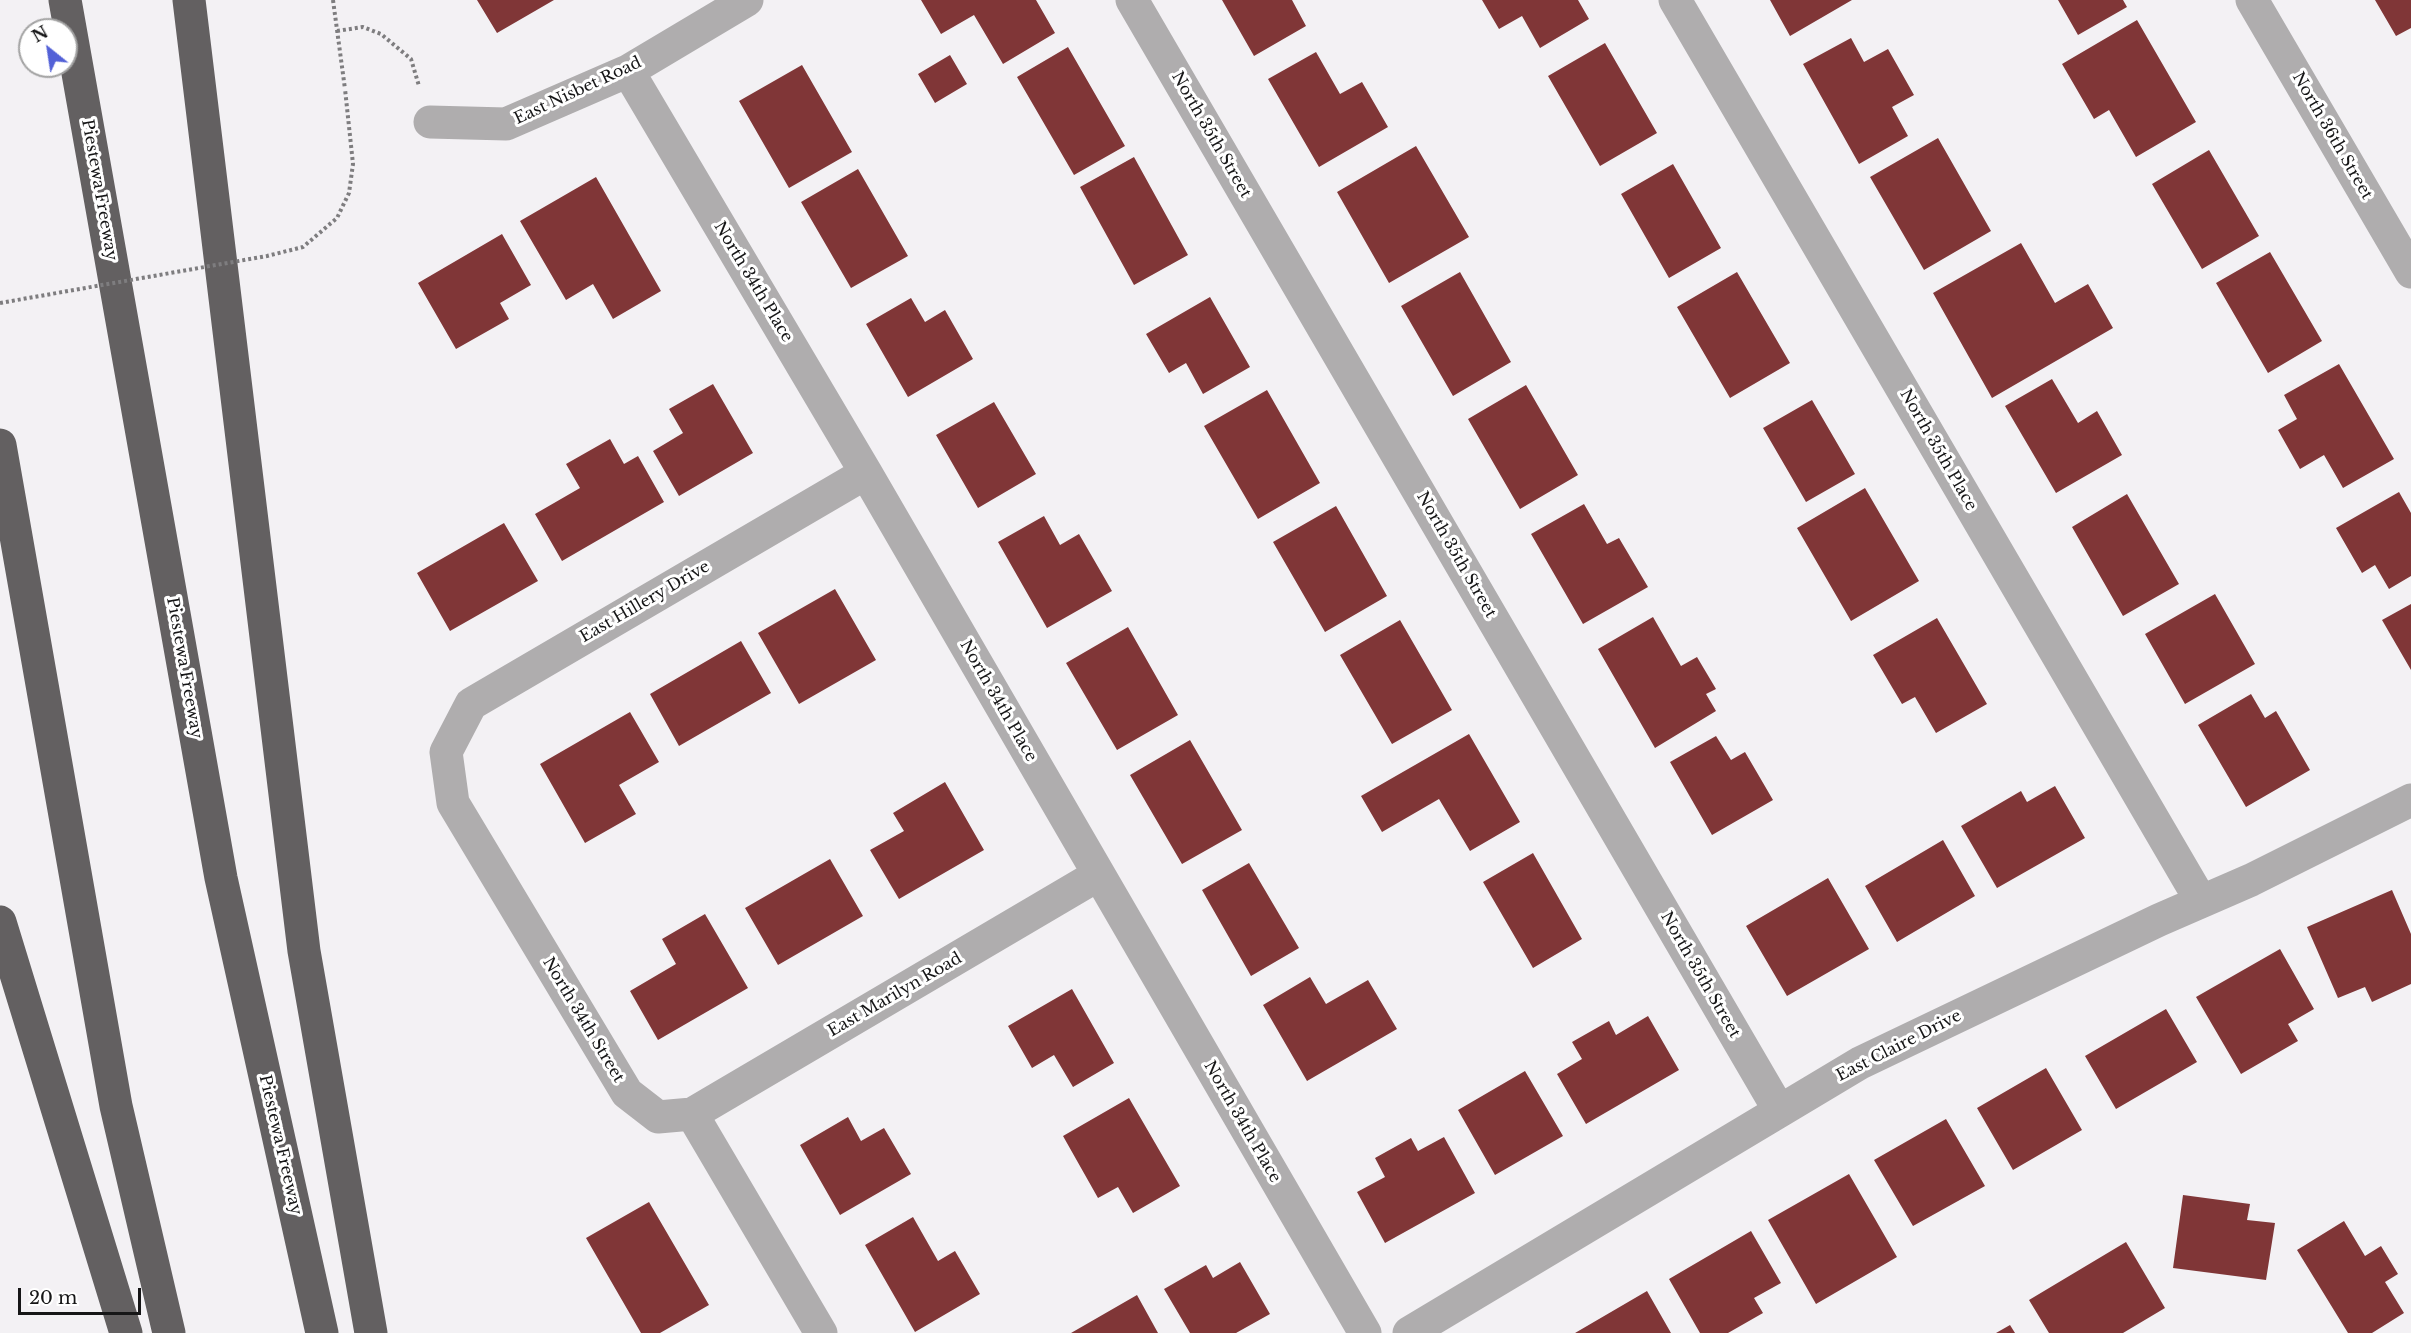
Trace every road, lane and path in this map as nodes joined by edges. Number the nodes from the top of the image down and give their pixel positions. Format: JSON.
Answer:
{"nodes":[{"id":1,"x":65,"y":0,"type":"edge"},
{"id":2,"x":189,"y":0,"type":"edge"},
{"id":3,"x":333,"y":0,"type":"edge"},
{"id":4,"x":747,"y":0,"type":"edge"},
{"id":5,"x":1132,"y":0,"type":"edge"},
{"id":6,"x":1675,"y":0,"type":"edge"},
{"id":7,"x":2252,"y":0,"type":"edge"},
{"id":8,"x":337,"y":32,"type":"junction"},
{"id":9,"x":628,"y":71,"type":"junction"},
{"id":10,"x":430,"y":122,"type":"joint"},
{"id":11,"x":2411,"y":272,"type":"edge"},
{"id":12,"x":0,"y":303,"type":"edge"},
{"id":13,"x":0,"y":445,"type":"edge"},
{"id":14,"x":866,"y":473,"type":"junction"},
{"id":15,"x":446,"y":752,"type":"joint"},
{"id":16,"x":2411,"y":800,"type":"edge"},
{"id":17,"x":1098,"y":875,"type":"junction"},
{"id":18,"x":2201,"y":901,"type":"junction"},
{"id":19,"x":0,"y":922,"type":"edge"},
{"id":20,"x":1779,"y":1110,"type":"junction"},
{"id":21,"x":692,"y":1114,"type":"junction"},
{"id":22,"x":126,"y":1333,"type":"edge"},
{"id":23,"x":169,"y":1333,"type":"edge"},
{"id":24,"x":322,"y":1333,"type":"edge"},
{"id":25,"x":371,"y":1333,"type":"edge"},
{"id":26,"x":821,"y":1333,"type":"edge"},
{"id":27,"x":1365,"y":1333,"type":"edge"},
{"id":28,"x":1408,"y":1333,"type":"edge"}],
"edges":[{"from":1,"to":24,"type":"highway","name":"Piestewa Freeway"},
{"from":2,"to":25,"type":"highway"},
{"from":3,"to":8,"type":"path"},
{"from":4,"to":9,"type":"street","name":"East Nisbet Road"},
{"from":5,"to":20,"type":"street","name":"North 35th Street"},
{"from":6,"to":18,"type":"street","name":"North 35th Place"},
{"from":7,"to":11,"type":"street","name":"North 36th Street"},
{"from":8,"to":10,"type":"path"},
{"from":8,"to":12,"type":"path","bridge":true},
{"from":9,"to":10,"type":"street","name":"East Nisbet Road"},
{"from":9,"to":14,"type":"street","name":"North 34th Place"},
{"from":13,"to":23,"type":"highway"},
{"from":14,"to":15,"type":"street","name":"East Hillery Drive"},
{"from":14,"to":17,"type":"street","name":"North 34th Place"},
{"from":15,"to":21,"type":"street","name":"North 34th Street"},
{"from":16,"to":18,"type":"street","name":"East Claire Drive"},
{"from":17,"to":21,"type":"street","name":"East Marilyn Road"},
{"from":17,"to":27,"type":"street","name":"North 34th Place"},
{"from":18,"to":20,"type":"street","name":"East Claire Drive"},
{"from":19,"to":22,"type":"highway"},
{"from":20,"to":28,"type":"street","name":"East Claire Drive"},
{"from":21,"to":26,"type":"street"}]}
